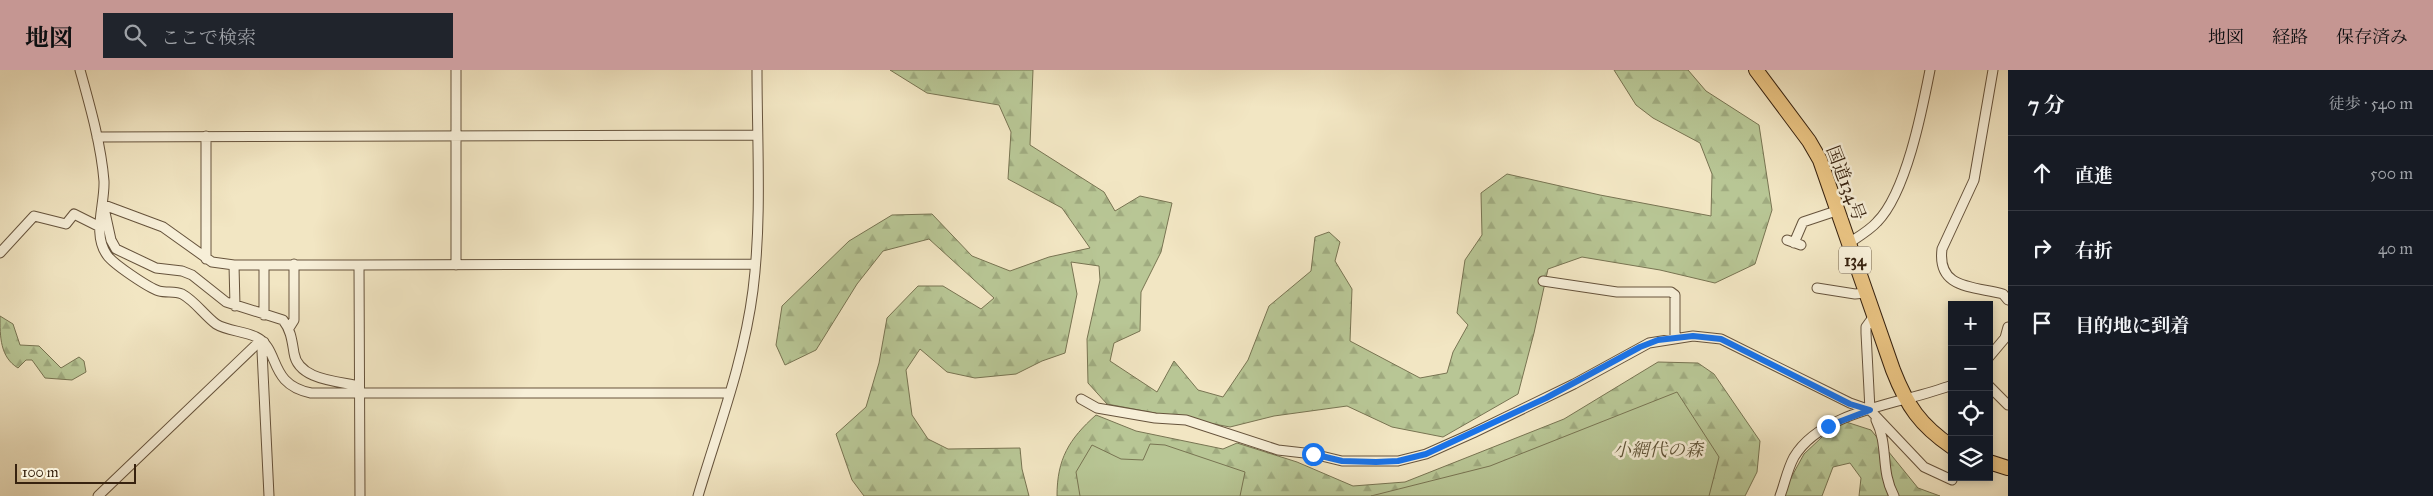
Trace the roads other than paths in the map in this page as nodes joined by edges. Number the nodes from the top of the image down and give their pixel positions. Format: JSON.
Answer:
{"nodes":[{"id":1,"x":80,"y":70,"type":"edge"},
{"id":2,"x":456,"y":70,"type":"edge"},
{"id":3,"x":757,"y":70,"type":"edge"},
{"id":4,"x":1756,"y":70,"type":"edge"},
{"id":5,"x":1930,"y":70,"type":"edge"},
{"id":6,"x":1993,"y":70,"type":"edge"},
{"id":7,"x":757,"y":135,"type":"junction"},
{"id":8,"x":206,"y":136,"type":"junction"},
{"id":9,"x":456,"y":136,"type":"junction"},
{"id":10,"x":97,"y":137,"type":"junction"},
{"id":11,"x":104,"y":205,"type":"junction"},
{"id":12,"x":1839,"y":210,"type":"junction"},
{"id":13,"x":100,"y":227,"type":"junction"},
{"id":14,"x":1794,"y":242,"type":"dead end"},
{"id":15,"x":1849,"y":243,"type":"junction"},
{"id":16,"x":0,"y":253,"type":"edge"},
{"id":17,"x":206,"y":259,"type":"junction"},
{"id":18,"x":234,"y":264,"type":"junction"},
{"id":19,"x":264,"y":264,"type":"junction"},
{"id":20,"x":294,"y":264,"type":"junction"},
{"id":21,"x":456,"y":264,"type":"junction"},
{"id":22,"x":755,"y":264,"type":"junction"},
{"id":23,"x":359,"y":265,"type":"junction"},
{"id":24,"x":1543,"y":281,"type":"dead end"},
{"id":25,"x":1816,"y":288,"type":"dead end"},
{"id":26,"x":1866,"y":293,"type":"junction"},
{"id":27,"x":2008,"y":300,"type":"edge"},
{"id":28,"x":234,"y":306,"type":"junction"},
{"id":29,"x":264,"y":315,"type":"junction"},
{"id":30,"x":1874,"y":316,"type":"junction"},
{"id":31,"x":2008,"y":327,"type":"edge"},
{"id":32,"x":289,"y":328,"type":"junction"},
{"id":33,"x":1676,"y":338,"type":"junction"},
{"id":34,"x":262,"y":341,"type":"junction"},
{"id":35,"x":1993,"y":352,"type":"edge"},
{"id":36,"x":1948,"y":386,"type":"edge"},
{"id":37,"x":359,"y":389,"type":"junction"},
{"id":38,"x":1993,"y":390,"type":"edge"},
{"id":39,"x":729,"y":393,"type":"junction"},
{"id":40,"x":1080,"y":399,"type":"dead end"},
{"id":41,"x":1906,"y":400,"type":"junction"},
{"id":42,"x":2008,"y":405,"type":"edge"},
{"id":43,"x":1871,"y":412,"type":"junction"},
{"id":44,"x":1948,"y":444,"type":"edge"},
{"id":45,"x":1993,"y":463,"type":"edge"},
{"id":46,"x":2008,"y":468,"type":"edge"},
{"id":47,"x":1948,"y":478,"type":"edge"},
{"id":48,"x":98,"y":496,"type":"edge"},
{"id":49,"x":269,"y":496,"type":"edge"},
{"id":50,"x":360,"y":496,"type":"edge"},
{"id":51,"x":698,"y":496,"type":"edge"},
{"id":52,"x":1780,"y":496,"type":"edge"},
{"id":53,"x":1894,"y":496,"type":"edge"}],
"edges":[{"from":1,"to":10,"type":"street"},
{"from":2,"to":9,"type":"street"},
{"from":3,"to":7,"type":"street"},
{"from":4,"to":12,"type":"highway","name":"国道134号","number":"134"},
{"from":5,"to":15,"type":"street"},
{"from":6,"to":27,"type":"street"},
{"from":7,"to":9,"type":"street"},
{"from":7,"to":22,"type":"street"},
{"from":8,"to":9,"type":"street"},
{"from":8,"to":10,"type":"street"},
{"from":8,"to":17,"type":"street"},
{"from":9,"to":21,"type":"street"},
{"from":10,"to":11,"type":"street"},
{"from":11,"to":13,"type":"street"},
{"from":11,"to":17,"type":"street"},
{"from":11,"to":28,"type":"street"},
{"from":12,"to":14,"type":"street"},
{"from":12,"to":15,"type":"highway","name":"国道134号","number":"134"},
{"from":13,"to":16,"type":"street"},
{"from":13,"to":34,"type":"street"},
{"from":15,"to":26,"type":"highway","name":"国道134号","number":"134"},
{"from":17,"to":18,"type":"street"},
{"from":18,"to":19,"type":"street"},
{"from":18,"to":28,"type":"street"},
{"from":19,"to":20,"type":"street"},
{"from":19,"to":29,"type":"street"},
{"from":20,"to":23,"type":"street"},
{"from":20,"to":32,"type":"street"},
{"from":21,"to":22,"type":"street"},
{"from":21,"to":23,"type":"street"},
{"from":22,"to":39,"type":"street"},
{"from":23,"to":37,"type":"street"},
{"from":24,"to":33,"type":"street"},
{"from":25,"to":26,"type":"street"},
{"from":26,"to":30,"type":"highway","name":"国道134号","number":"134"},
{"from":28,"to":29,"type":"street"},
{"from":29,"to":32,"type":"street"},
{"from":30,"to":41,"type":"highway","name":"国道134号","number":"134"},
{"from":30,"to":43,"type":"street"},
{"from":31,"to":35,"type":"street"},
{"from":32,"to":37,"type":"street"},
{"from":33,"to":40,"type":"street"},
{"from":33,"to":43,"type":"street"},
{"from":34,"to":37,"type":"street"},
{"from":34,"to":48,"type":"street"},
{"from":34,"to":49,"type":"street"},
{"from":36,"to":41,"type":"street"},
{"from":37,"to":39,"type":"street"},
{"from":37,"to":50,"type":"street"},
{"from":38,"to":42,"type":"street"},
{"from":39,"to":51,"type":"street"},
{"from":41,"to":43,"type":"street"},
{"from":41,"to":44,"type":"highway","name":"国道134号","number":"134"},
{"from":43,"to":47,"type":"street"},
{"from":43,"to":52,"type":"street"},
{"from":43,"to":53,"type":"street"},
{"from":45,"to":46,"type":"highway"}]}
